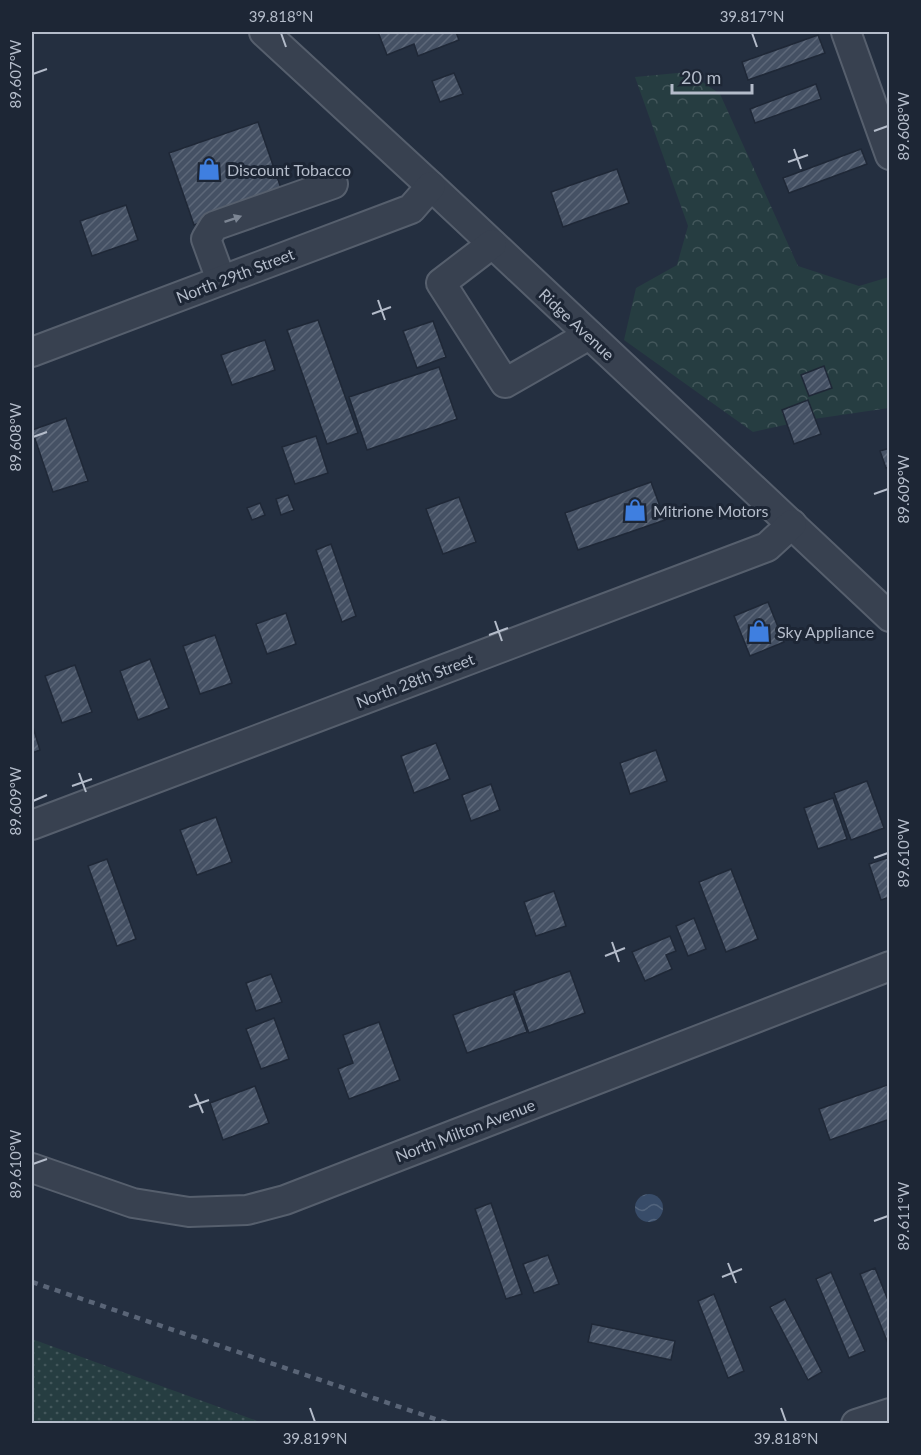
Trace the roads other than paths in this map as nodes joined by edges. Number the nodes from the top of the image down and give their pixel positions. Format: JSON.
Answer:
{"nodes":[{"id":1,"x":264,"y":32,"type":"edge"},
{"id":2,"x":846,"y":32,"type":"edge"},
{"id":3,"x":890,"y":155,"type":"edge"},
{"id":4,"x":333,"y":184,"type":"dead end"},
{"id":5,"x":431,"y":186,"type":"junction"},
{"id":6,"x":492,"y":243,"type":"junction"},
{"id":7,"x":221,"y":280,"type":"junction"},
{"id":8,"x":589,"y":335,"type":"junction"},
{"id":9,"x":32,"y":352,"type":"edge"},
{"id":10,"x":792,"y":524,"type":"junction"},
{"id":11,"x":890,"y":617,"type":"edge"},
{"id":12,"x":32,"y":825,"type":"edge"},
{"id":13,"x":890,"y":966,"type":"edge"},
{"id":14,"x":32,"y":1168,"type":"edge"},
{"id":15,"x":890,"y":1413,"type":"edge"},
{"id":16,"x":856,"y":1424,"type":"edge"}],
"edges":[{"from":1,"to":5,"type":"street","name":"Ridge Avenue"},
{"from":2,"to":3,"type":"street"},
{"from":7,"to":4,"type":"street","one_way":true},
{"from":5,"to":6,"type":"street","name":"Ridge Avenue"},
{"from":5,"to":7,"type":"street","name":"North 29th Street"},
{"from":6,"to":8,"type":"street","name":"Ridge Avenue"},
{"from":6,"to":8,"type":"street"},
{"from":7,"to":9,"type":"street","name":"North 29th Street"},
{"from":8,"to":10,"type":"street","name":"Ridge Avenue"},
{"from":10,"to":11,"type":"street","name":"Ridge Avenue"},
{"from":10,"to":12,"type":"street","name":"North 28th Street"},
{"from":13,"to":14,"type":"street","name":"North Milton Avenue"},
{"from":15,"to":16,"type":"street"}]}
